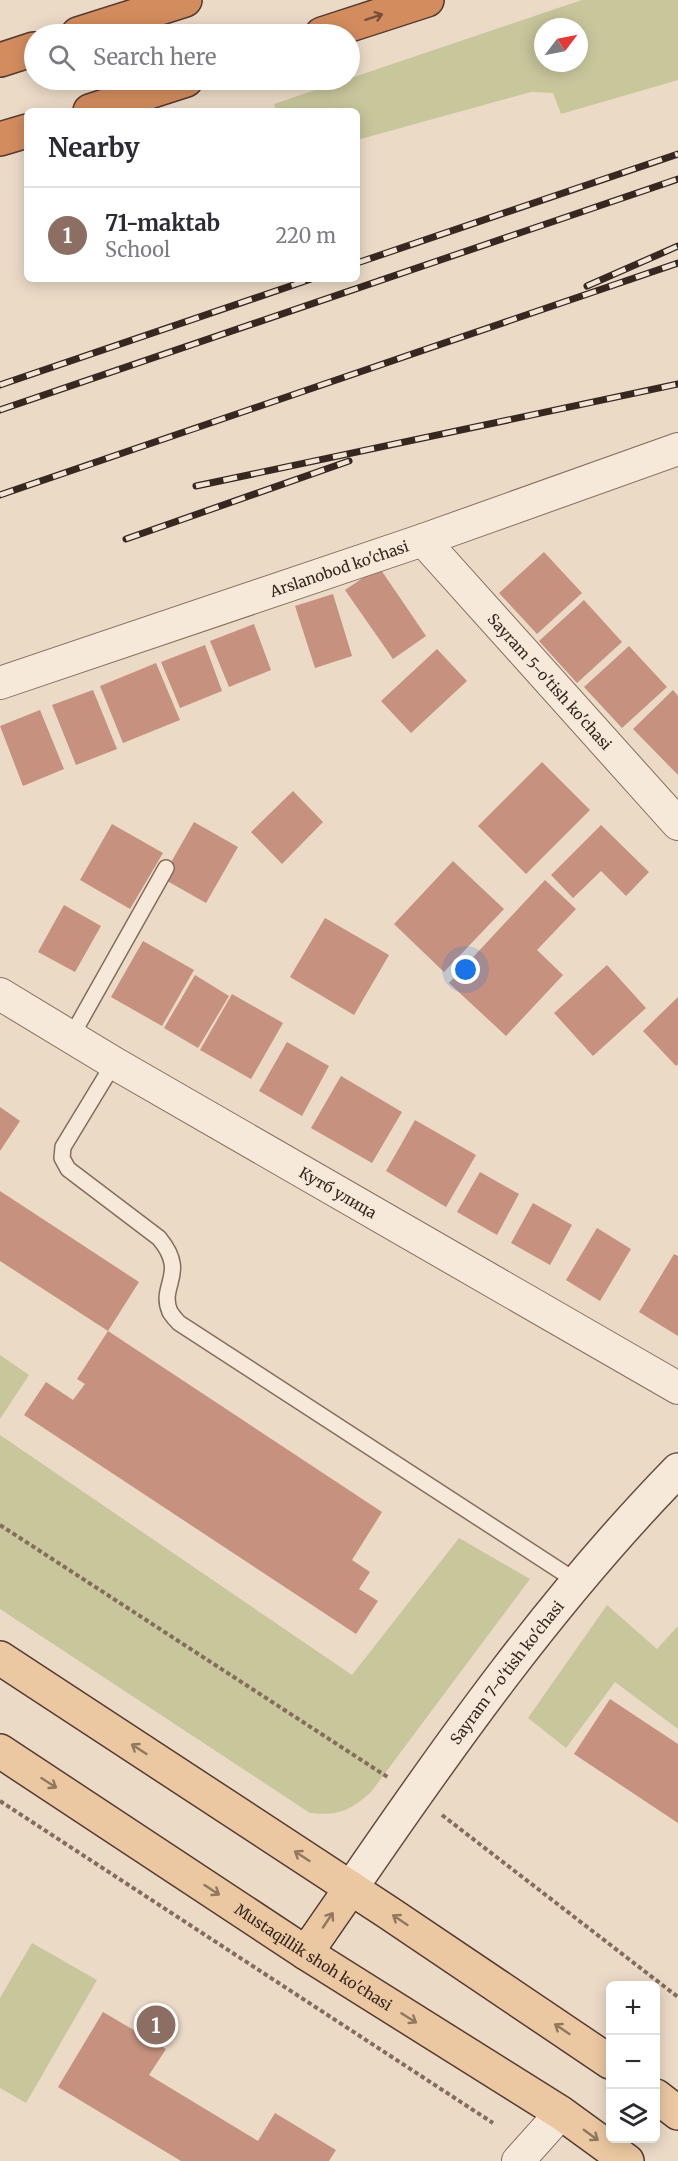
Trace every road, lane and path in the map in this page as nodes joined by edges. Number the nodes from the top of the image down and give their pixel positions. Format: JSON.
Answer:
{"nodes":[{"id":1,"x":185,"y":0,"type":"edge"},
{"id":2,"x":427,"y":0,"type":"edge"},
{"id":3,"x":109,"y":24,"type":"edge"},
{"id":4,"x":353,"y":24,"type":"edge"},
{"id":5,"x":24,"y":52,"type":"edge"},
{"id":6,"x":0,"y":60,"type":"edge"},
{"id":7,"x":155,"y":90,"type":"edge"},
{"id":8,"x":99,"y":108,"type":"edge"},
{"id":9,"x":24,"y":132,"type":"edge"},
{"id":10,"x":0,"y":139,"type":"edge"},
{"id":11,"x":678,"y":449,"type":"edge"},
{"id":12,"x":423,"y":540,"type":"junction"},
{"id":13,"x":0,"y":683,"type":"edge"},
{"id":14,"x":678,"y":824,"type":"edge"},
{"id":15,"x":166,"y":868,"type":"dead end"},
{"id":16,"x":0,"y":994,"type":"edge"},
{"id":17,"x":71,"y":1037,"type":"junction"},
{"id":18,"x":114,"y":1063,"type":"junction"},
{"id":19,"x":678,"y":1388,"type":"edge"},
{"id":20,"x":678,"y":1470,"type":"edge"},
{"id":21,"x":0,"y":1525,"type":"edge"},
{"id":22,"x":576,"y":1581,"type":"junction"},
{"id":23,"x":0,"y":1658,"type":"edge"},
{"id":24,"x":0,"y":1751,"type":"edge"},
{"id":25,"x":414,"y":1795,"type":"junction"},
{"id":26,"x":0,"y":1801,"type":"edge"},
{"id":27,"x":453,"y":1823,"type":"dead end"},
{"id":28,"x":351,"y":1888,"type":"junction"},
{"id":29,"x":306,"y":1953,"type":"junction"},
{"id":30,"x":678,"y":1997,"type":"edge"},
{"id":31,"x":606,"y":2059,"type":"edge"},
{"id":32,"x":660,"y":2099,"type":"edge"},
{"id":33,"x":678,"y":2113,"type":"edge"},
{"id":34,"x":561,"y":2114,"type":"junction"},
{"id":35,"x":493,"y":2122,"type":"dead end"},
{"id":36,"x":518,"y":2161,"type":"edge"},
{"id":37,"x":627,"y":2161,"type":"edge"}],
"edges":[{"from":1,"to":3,"type":"highway"},
{"from":4,"to":2,"type":"highway","one_way":true},
{"from":5,"to":6,"type":"highway"},
{"from":7,"to":8,"type":"highway"},
{"from":9,"to":10,"type":"highway"},
{"from":11,"to":12,"type":"street","name":"Arslanobod ko'chasi"},
{"from":12,"to":13,"type":"street","name":"Arslanobod ko'chasi"},
{"from":12,"to":14,"type":"street","name":"Sayram 5-o'tish ko'chasi"},
{"from":15,"to":17,"type":"lane"},
{"from":16,"to":17,"type":"street","name":"Кутб улица"},
{"from":17,"to":18,"type":"street","name":"Кутб улица"},
{"from":18,"to":19,"type":"street","name":"Кутб улица"},
{"from":18,"to":22,"type":"lane"},
{"from":20,"to":22,"type":"street","name":"Sayram 7-o'tish ko'chasi"},
{"from":21,"to":25,"type":"path"},
{"from":22,"to":25,"type":"street","name":"Sayram 7-o'tish ko'chasi"},
{"from":28,"to":23,"type":"main road","one_way":true},
{"from":24,"to":29,"type":"main road","name":"Mustaqillik shoh ko'chasi","one_way":true},
{"from":25,"to":28,"type":"street","name":"Sayram 7-o'tish ko'chasi"},
{"from":26,"to":35,"type":"path"},
{"from":27,"to":30,"type":"path"},
{"from":29,"to":28,"type":"main road","one_way":true},
{"from":31,"to":28,"type":"main road","one_way":true},
{"from":29,"to":34,"type":"main road","name":"Mustaqillik shoh ko'chasi","one_way":true},
{"from":32,"to":33,"type":"main road"},
{"from":34,"to":36,"type":"street"},
{"from":34,"to":37,"type":"main road","name":"Mustaqillik shoh ko'chasi","one_way":true}]}
